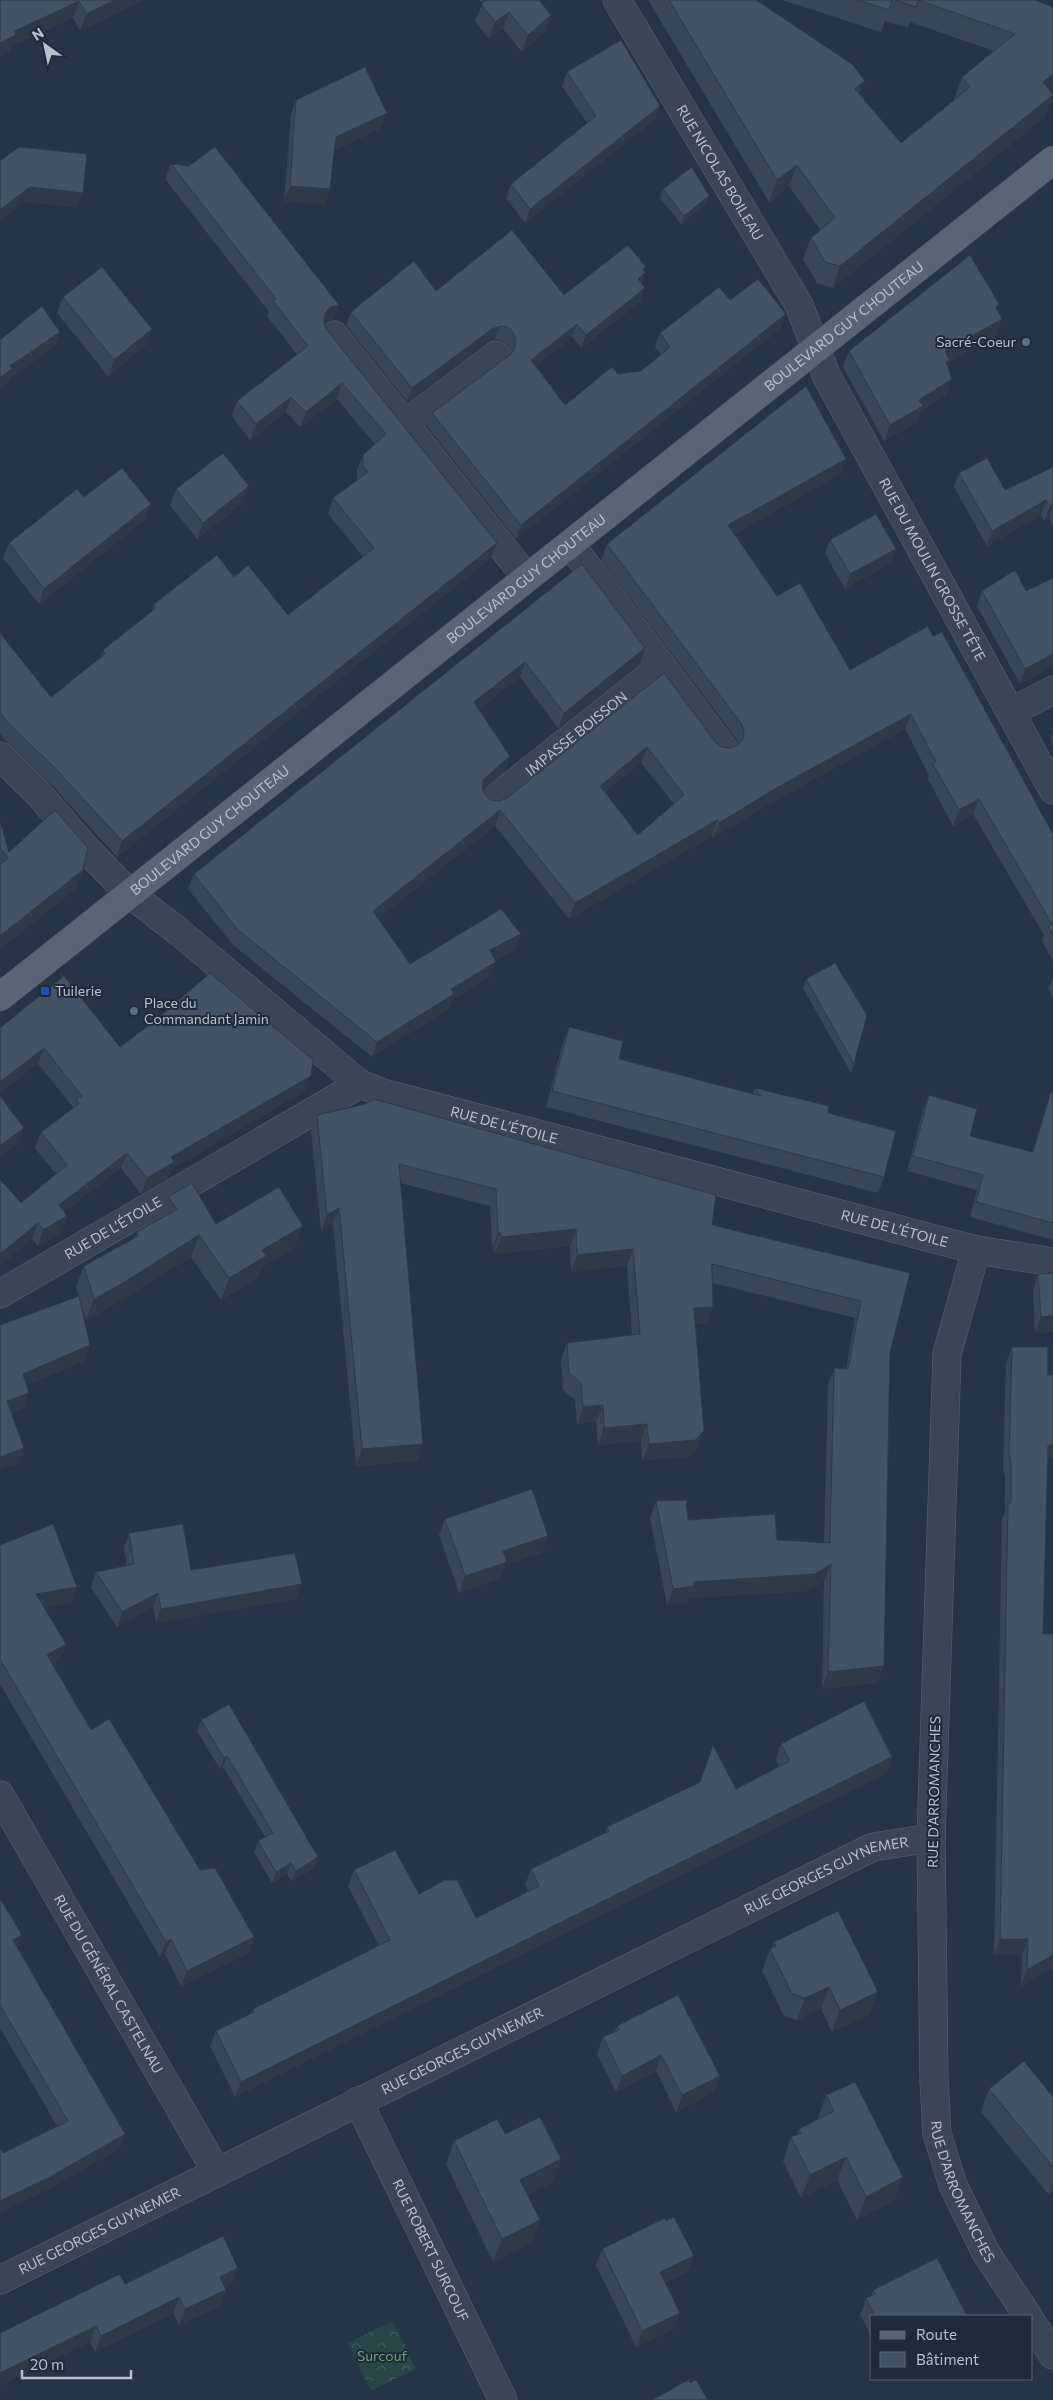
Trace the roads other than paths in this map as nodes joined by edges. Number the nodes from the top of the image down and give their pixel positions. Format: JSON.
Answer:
{"nodes":[{"id":1,"x":617,"y":0,"type":"edge"},
{"id":2,"x":1053,"y":160,"type":"edge"},
{"id":3,"x":334,"y":335,"type":"edge"},
{"id":4,"x":815,"y":349,"type":"junction"},
{"id":5,"x":496,"y":355,"type":"dead end"},
{"id":6,"x":404,"y":424,"type":"junction"},
{"id":7,"x":570,"y":544,"type":"junction"},
{"id":8,"x":527,"y":578,"type":"junction"},
{"id":9,"x":660,"y":667,"type":"junction"},
{"id":10,"x":1053,"y":690,"type":"edge"},
{"id":11,"x":1012,"y":712,"type":"junction"},
{"id":12,"x":723,"y":748,"type":"edge"},
{"id":13,"x":0,"y":756,"type":"edge"},
{"id":14,"x":1053,"y":790,"type":"edge"},
{"id":15,"x":492,"y":801,"type":"edge"},
{"id":16,"x":130,"y":894,"type":"junction"},
{"id":17,"x":0,"y":997,"type":"edge"},
{"id":18,"x":360,"y":1084,"type":"junction"},
{"id":19,"x":976,"y":1250,"type":"junction"},
{"id":20,"x":1053,"y":1262,"type":"edge"},
{"id":21,"x":0,"y":1294,"type":"edge"},
{"id":22,"x":0,"y":1795,"type":"edge"},
{"id":23,"x":931,"y":1838,"type":"junction"},
{"id":24,"x":358,"y":2101,"type":"junction"},
{"id":25,"x":216,"y":2171,"type":"junction"},
{"id":26,"x":0,"y":2280,"type":"edge"},
{"id":27,"x":1027,"y":2315,"type":"edge"},
{"id":28,"x":1033,"y":2325,"type":"edge"},
{"id":29,"x":1053,"y":2355,"type":"edge"},
{"id":30,"x":503,"y":2400,"type":"edge"}],
"edges":[{"from":1,"to":4,"type":"street","name":"RUE NICOLAS BOILEAU"},
{"from":2,"to":4,"type":"main road","name":"BOULEVARD GUY CHOUTEAU"},
{"from":3,"to":6,"type":"street"},
{"from":4,"to":7,"type":"main road","name":"BOULEVARD GUY CHOUTEAU"},
{"from":4,"to":11,"type":"street","name":"RUE DU MOULIN GROSSE TÊTE"},
{"from":5,"to":6,"type":"street"},
{"from":6,"to":8,"type":"street"},
{"from":7,"to":8,"type":"main road","name":"BOULEVARD GUY CHOUTEAU"},
{"from":7,"to":9,"type":"street"},
{"from":8,"to":16,"type":"main road","name":"BOULEVARD GUY CHOUTEAU"},
{"from":9,"to":12,"type":"street"},
{"from":9,"to":15,"type":"street","name":"IMPASSE BOISSON"},
{"from":10,"to":11,"type":"street"},
{"from":11,"to":14,"type":"street","name":"RUE DU MOULIN GROSSE TÊTE"},
{"from":13,"to":16,"type":"street"},
{"from":16,"to":17,"type":"main road","name":"BOULEVARD GUY CHOUTEAU"},
{"from":16,"to":18,"type":"street"},
{"from":18,"to":19,"type":"street","name":"RUE DE L’ÉTOILE"},
{"from":18,"to":21,"type":"street","name":"RUE DE L’ÉTOILE"},
{"from":19,"to":20,"type":"street","name":"RUE DE L’ÉTOILE"},
{"from":19,"to":23,"type":"street","name":"RUE D’ARROMANCHES"},
{"from":22,"to":25,"type":"street","name":"RUE DU GÉNÉRAL CASTELNAU"},
{"from":23,"to":24,"type":"street","name":"RUE GEORGES GUYNEMER"},
{"from":23,"to":27,"type":"street","name":"RUE D’ARROMANCHES"},
{"from":24,"to":25,"type":"street","name":"RUE GEORGES GUYNEMER"},
{"from":24,"to":30,"type":"street","name":"RUE ROBERT SURCOUF"},
{"from":25,"to":26,"type":"street","name":"RUE GEORGES GUYNEMER"},
{"from":28,"to":29,"type":"street"}]}
